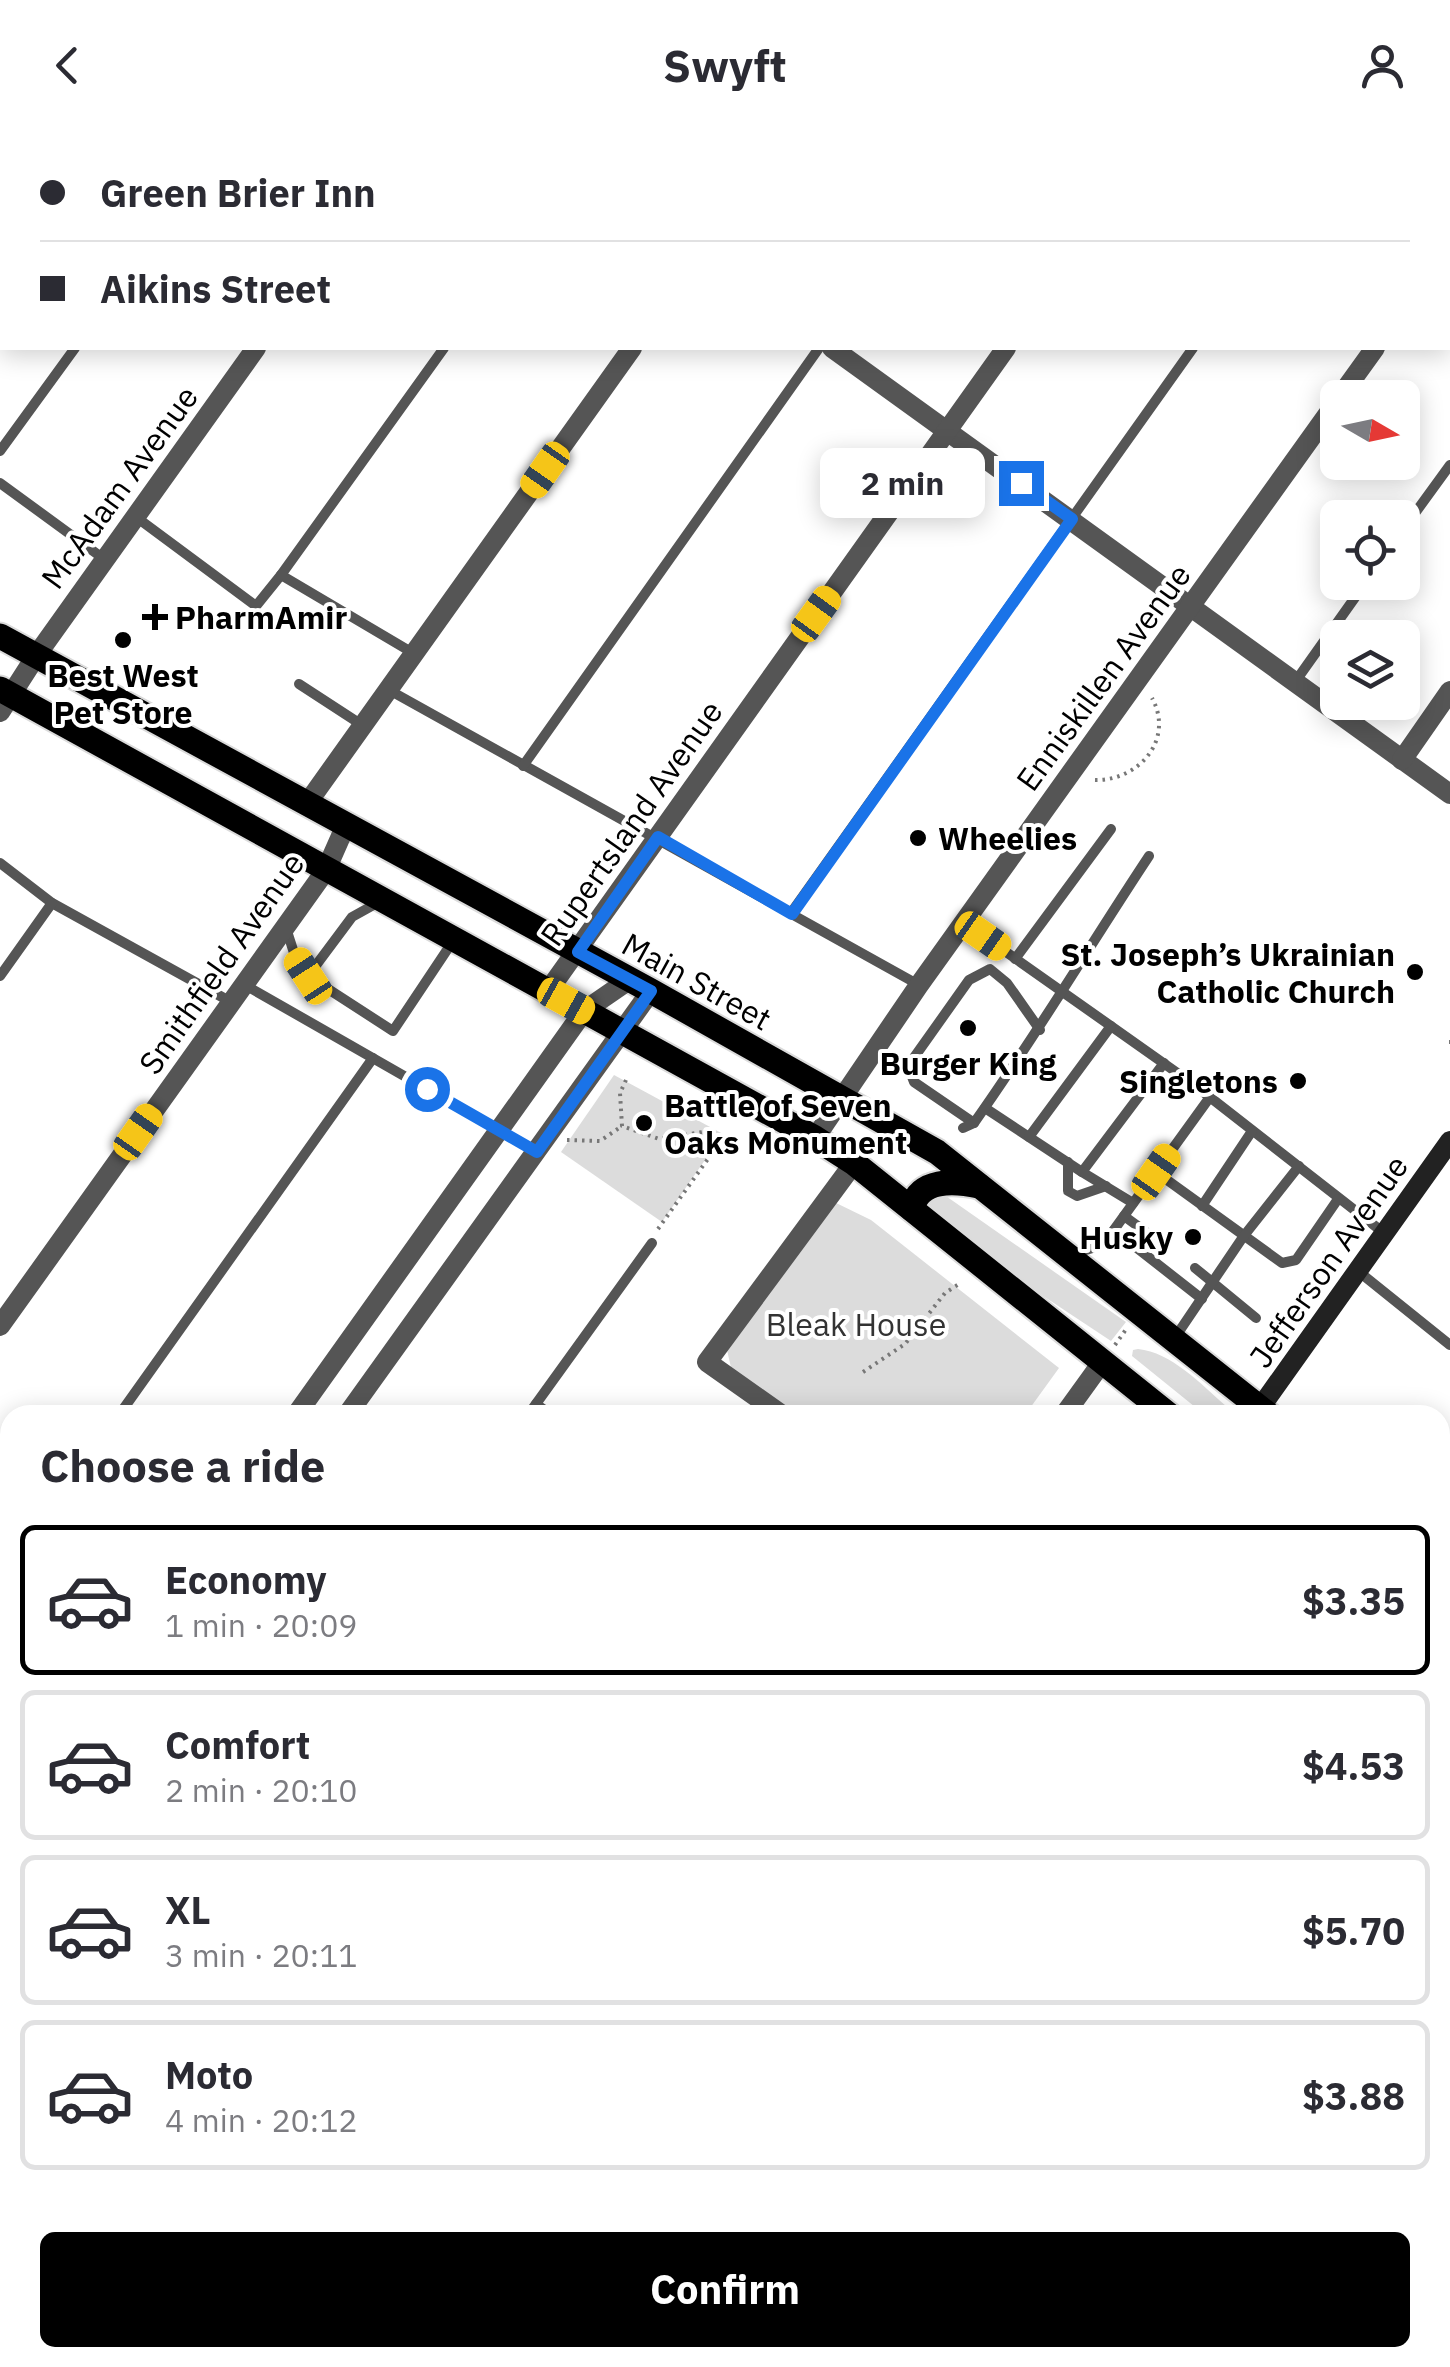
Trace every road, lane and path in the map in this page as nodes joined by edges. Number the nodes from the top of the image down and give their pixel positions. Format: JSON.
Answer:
{"nodes":[{"id":1,"x":74,"y":350,"type":"edge"},
{"id":2,"x":255,"y":350,"type":"edge"},
{"id":3,"x":443,"y":350,"type":"edge"},
{"id":4,"x":631,"y":350,"type":"edge"},
{"id":5,"x":818,"y":350,"type":"edge"},
{"id":6,"x":835,"y":350,"type":"edge"},
{"id":7,"x":1005,"y":350,"type":"edge"},
{"id":8,"x":1192,"y":350,"type":"edge"},
{"id":9,"x":1374,"y":350,"type":"edge"},
{"id":10,"x":1352,"y":380,"type":"edge"},
{"id":11,"x":1320,"y":424,"type":"edge"},
{"id":12,"x":946,"y":430,"type":"junction"},
{"id":13,"x":0,"y":451,"type":"edge"},
{"id":14,"x":1450,"y":465,"type":"edge"},
{"id":15,"x":0,"y":483,"type":"edge"},
{"id":16,"x":1420,"y":507,"type":"edge"},
{"id":17,"x":135,"y":516,"type":"junction"},
{"id":18,"x":1072,"y":519,"type":"junction"},
{"id":19,"x":104,"y":559,"type":"junction"},
{"id":20,"x":281,"y":575,"type":"junction"},
{"id":21,"x":1353,"y":600,"type":"edge"},
{"id":22,"x":1190,"y":607,"type":"junction"},
{"id":23,"x":0,"y":636,"type":"edge"},
{"id":24,"x":414,"y":654,"type":"junction"},
{"id":25,"x":36,"y":656,"type":"junction"},
{"id":26,"x":1294,"y":683,"type":"junction"},
{"id":27,"x":300,"y":684,"type":"dead end"},
{"id":28,"x":389,"y":690,"type":"junction"},
{"id":29,"x":1450,"y":691,"type":"edge"},
{"id":30,"x":1152,"y":698,"type":"dead end"},
{"id":31,"x":4,"y":699,"type":"edge"},
{"id":32,"x":363,"y":726,"type":"junction"},
{"id":33,"x":1402,"y":760,"type":"junction"},
{"id":34,"x":523,"y":766,"type":"junction"},
{"id":35,"x":1095,"y":780,"type":"dead end"},
{"id":36,"x":1450,"y":794,"type":"edge"},
{"id":37,"x":306,"y":805,"type":"junction"},
{"id":38,"x":346,"y":826,"type":"junction"},
{"id":39,"x":1110,"y":829,"type":"dead end"},
{"id":40,"x":658,"y":837,"type":"junction"},
{"id":41,"x":1149,"y":856,"type":"dead end"},
{"id":42,"x":0,"y":862,"type":"edge"},
{"id":43,"x":326,"y":870,"type":"junction"},
{"id":44,"x":382,"y":900,"type":"junction"},
{"id":45,"x":52,"y":903,"type":"junction"},
{"id":46,"x":792,"y":914,"type":"junction"},
{"id":47,"x":965,"y":923,"type":"junction"},
{"id":48,"x":285,"y":926,"type":"junction"},
{"id":49,"x":454,"y":940,"type":"junction"},
{"id":50,"x":578,"y":952,"type":"junction"},
{"id":51,"x":1015,"y":958,"type":"junction"},
{"id":52,"x":0,"y":976,"type":"edge"},
{"id":53,"x":308,"y":976,"type":"junction"},
{"id":54,"x":244,"y":984,"type":"junction"},
{"id":55,"x":919,"y":985,"type":"junction"},
{"id":56,"x":640,"y":986,"type":"junction"},
{"id":57,"x":1060,"y":990,"type":"junction"},
{"id":58,"x":548,"y":991,"type":"junction"},
{"id":59,"x":230,"y":1002,"type":"junction"},
{"id":60,"x":584,"y":1011,"type":"junction"},
{"id":61,"x":1111,"y":1026,"type":"junction"},
{"id":62,"x":1040,"y":1030,"type":"junction"},
{"id":63,"x":622,"y":1032,"type":"junction"},
{"id":64,"x":373,"y":1058,"type":"junction"},
{"id":65,"x":1164,"y":1064,"type":"junction"},
{"id":66,"x":626,"y":1080,"type":"dead end"},
{"id":67,"x":1210,"y":1097,"type":"junction"},
{"id":68,"x":841,"y":1098,"type":"junction"},
{"id":69,"x":985,"y":1108,"type":"junction"},
{"id":70,"x":974,"y":1123,"type":"junction"},
{"id":71,"x":622,"y":1126,"type":"junction"},
{"id":72,"x":962,"y":1128,"type":"dead end"},
{"id":73,"x":500,"y":1130,"type":"junction"},
{"id":74,"x":715,"y":1130,"type":"dead end"},
{"id":75,"x":1252,"y":1131,"type":"junction"},
{"id":76,"x":725,"y":1136,"type":"dead end"},
{"id":77,"x":1030,"y":1137,"type":"junction"},
{"id":78,"x":815,"y":1138,"type":"junction"},
{"id":79,"x":565,"y":1139,"type":"dead end"},
{"id":80,"x":1450,"y":1141,"type":"edge"},
{"id":81,"x":537,"y":1152,"type":"junction"},
{"id":82,"x":1068,"y":1162,"type":"junction"},
{"id":83,"x":854,"y":1163,"type":"junction"},
{"id":84,"x":1299,"y":1166,"type":"junction"},
{"id":85,"x":1082,"y":1172,"type":"junction"},
{"id":86,"x":1156,"y":1172,"type":"junction"},
{"id":87,"x":979,"y":1186,"type":"junction"},
{"id":88,"x":1106,"y":1186,"type":"junction"},
{"id":89,"x":1338,"y":1199,"type":"junction"},
{"id":90,"x":1133,"y":1204,"type":"junction"},
{"id":91,"x":1202,"y":1206,"type":"junction"},
{"id":92,"x":912,"y":1209,"type":"junction"},
{"id":93,"x":1124,"y":1216,"type":"junction"},
{"id":94,"x":1114,"y":1230,"type":"junction"},
{"id":95,"x":1384,"y":1234,"type":"junction"},
{"id":96,"x":1243,"y":1238,"type":"junction"},
{"id":97,"x":652,"y":1242,"type":"joint"},
{"id":98,"x":1162,"y":1243,"type":"dead end"},
{"id":99,"x":1066,"y":1255,"type":"junction"},
{"id":100,"x":1195,"y":1268,"type":"dead end"},
{"id":101,"x":1358,"y":1270,"type":"junction"},
{"id":102,"x":1213,"y":1282,"type":"junction"},
{"id":103,"x":960,"y":1284,"type":"dead end"},
{"id":104,"x":1202,"y":1299,"type":"junction"},
{"id":105,"x":1256,"y":1318,"type":"dead end"},
{"id":106,"x":0,"y":1326,"type":"edge"},
{"id":107,"x":1173,"y":1340,"type":"junction"},
{"id":108,"x":1450,"y":1346,"type":"edge"},
{"id":109,"x":1103,"y":1360,"type":"junction"},
{"id":110,"x":863,"y":1372,"type":"dead end"},
{"id":111,"x":536,"y":1404,"type":"edge"},
{"id":112,"x":126,"y":1405,"type":"edge"},
{"id":113,"x":303,"y":1405,"type":"edge"},
{"id":114,"x":354,"y":1405,"type":"edge"},
{"id":115,"x":768,"y":1405,"type":"edge"},
{"id":116,"x":1071,"y":1405,"type":"edge"},
{"id":117,"x":1158,"y":1405,"type":"edge"},
{"id":118,"x":1252,"y":1405,"type":"edge"},
{"id":119,"x":1267,"y":1405,"type":"edge"}],
"edges":[{"from":1,"to":13,"type":"lane"},
{"from":2,"to":17,"type":"street","name":"McAdam Avenue"},
{"from":3,"to":20,"type":"lane"},
{"from":4,"to":24,"type":"street","name":"Smithfield Avenue"},
{"from":5,"to":34,"type":"lane"},
{"from":6,"to":12,"type":"street"},
{"from":7,"to":12,"type":"street","name":"Rupertsland Avenue"},
{"from":8,"to":18,"type":"lane"},
{"from":9,"to":10,"type":"street","name":"Enniskillen Avenue"},
{"from":11,"to":22,"type":"street","name":"Enniskillen Avenue"},
{"from":12,"to":18,"type":"street"},
{"from":12,"to":40,"type":"street","name":"Rupertsland Avenue"},
{"from":14,"to":16,"type":"lane"},
{"from":15,"to":19,"type":"lane"},
{"from":17,"to":19,"type":"street","name":"McAdam Avenue"},
{"from":17,"to":20,"type":"lane"},
{"from":18,"to":22,"type":"street"},
{"from":18,"to":46,"type":"lane"},
{"from":19,"to":25,"type":"street","name":"McAdam Avenue"},
{"from":20,"to":24,"type":"lane"},
{"from":21,"to":26,"type":"lane"},
{"from":22,"to":26,"type":"street"},
{"from":22,"to":47,"type":"street","name":"Enniskillen Avenue"},
{"from":23,"to":25,"type":"main road","name":"Main Street"},
{"from":24,"to":28,"type":"street","name":"Smithfield Avenue"},
{"from":25,"to":31,"type":"street","name":"McAdam Avenue"},
{"from":25,"to":37,"type":"main road","name":"Main Street"},
{"from":26,"to":33,"type":"street"},
{"from":27,"to":32,"type":"lane"},
{"from":28,"to":32,"type":"street","name":"Smithfield Avenue"},
{"from":28,"to":34,"type":"lane"},
{"from":29,"to":33,"type":"street"},
{"from":30,"to":35,"type":"path"},
{"from":31,"to":43,"type":"main road"},
{"from":32,"to":37,"type":"street","name":"Smithfield Avenue"},
{"from":33,"to":36,"type":"street"},
{"from":34,"to":40,"type":"lane"},
{"from":37,"to":38,"type":"main road","name":"Main Street"},
{"from":38,"to":43,"type":"street","name":"Smithfield Avenue"},
{"from":38,"to":50,"type":"main road","name":"Main Street"},
{"from":39,"to":51,"type":"lane"},
{"from":40,"to":46,"type":"lane"},
{"from":40,"to":50,"type":"street","name":"Rupertsland Avenue"},
{"from":41,"to":57,"type":"lane"},
{"from":42,"to":45,"type":"lane"},
{"from":43,"to":44,"type":"main road"},
{"from":43,"to":48,"type":"street","name":"Smithfield Avenue"},
{"from":44,"to":49,"type":"main road"},
{"from":44,"to":53,"type":"lane"},
{"from":45,"to":52,"type":"lane"},
{"from":45,"to":59,"type":"lane"},
{"from":46,"to":55,"type":"lane"},
{"from":47,"to":51,"type":"lane"},
{"from":47,"to":55,"type":"street","name":"Enniskillen Avenue"},
{"from":48,"to":53,"type":"lane"},
{"from":48,"to":54,"type":"street","name":"Smithfield Avenue"},
{"from":49,"to":53,"type":"lane"},
{"from":49,"to":58,"type":"main road"},
{"from":50,"to":56,"type":"main road","name":"Main Street"},
{"from":50,"to":58,"type":"street","name":"Rupertsland Avenue"},
{"from":51,"to":57,"type":"lane"},
{"from":54,"to":59,"type":"street","name":"Smithfield Avenue"},
{"from":54,"to":64,"type":"lane"},
{"from":55,"to":68,"type":"street","name":"Enniskillen Avenue"},
{"from":56,"to":60,"type":"street"},
{"from":56,"to":63,"type":"street"},
{"from":56,"to":68,"type":"main road","name":"Main Street"},
{"from":57,"to":61,"type":"lane"},
{"from":57,"to":62,"type":"lane"},
{"from":58,"to":60,"type":"main road"},
{"from":59,"to":106,"type":"street","name":"Smithfield Avenue"},
{"from":60,"to":63,"type":"main road"},
{"from":60,"to":73,"type":"street"},
{"from":61,"to":65,"type":"lane"},
{"from":61,"to":77,"type":"lane"},
{"from":62,"to":69,"type":"lane"},
{"from":62,"to":70,"type":"lane"},
{"from":63,"to":78,"type":"main road"},
{"from":63,"to":81,"type":"street"},
{"from":64,"to":73,"type":"lane"},
{"from":64,"to":112,"type":"lane"},
{"from":65,"to":67,"type":"lane"},
{"from":65,"to":85,"type":"lane"},
{"from":66,"to":71,"type":"path"},
{"from":67,"to":75,"type":"lane"},
{"from":67,"to":86,"type":"lane"},
{"from":68,"to":78,"type":"street","name":"Enniskillen Avenue"},
{"from":68,"to":87,"type":"main road","name":"Main Street"},
{"from":69,"to":70,"type":"lane"},
{"from":69,"to":77,"type":"lane"},
{"from":70,"to":72,"type":"lane"},
{"from":71,"to":74,"type":"path"},
{"from":71,"to":79,"type":"path"},
{"from":73,"to":81,"type":"lane"},
{"from":73,"to":113,"type":"street"},
{"from":75,"to":84,"type":"lane"},
{"from":75,"to":91,"type":"lane"},
{"from":76,"to":97,"type":"path"},
{"from":77,"to":82,"type":"lane"},
{"from":78,"to":83,"type":"main road"},
{"from":80,"to":95,"type":"street","name":"Jefferson Avenue"},
{"from":81,"to":114,"type":"street"},
{"from":82,"to":85,"type":"lane"},
{"from":82,"to":88,"type":"lane"},
{"from":83,"to":92,"type":"main road"},
{"from":83,"to":115,"type":"street"},
{"from":84,"to":89,"type":"lane"},
{"from":84,"to":96,"type":"lane"},
{"from":85,"to":88,"type":"lane"},
{"from":86,"to":90,"type":"lane"},
{"from":86,"to":91,"type":"lane"},
{"from":87,"to":92,"type":"main road"},
{"from":87,"to":99,"type":"main road","name":"Main Street"},
{"from":88,"to":90,"type":"lane"},
{"from":89,"to":95,"type":"lane"},
{"from":89,"to":96,"type":"lane"},
{"from":90,"to":93,"type":"lane"},
{"from":91,"to":96,"type":"lane"},
{"from":92,"to":109,"type":"main road"},
{"from":93,"to":94,"type":"lane"},
{"from":93,"to":98,"type":"lane"},
{"from":94,"to":99,"type":"lane"},
{"from":94,"to":104,"type":"lane"},
{"from":95,"to":101,"type":"street","name":"Jefferson Avenue"},
{"from":96,"to":102,"type":"lane"},
{"from":97,"to":111,"type":"lane"},
{"from":99,"to":107,"type":"main road","name":"Main Street"},
{"from":100,"to":102,"type":"lane"},
{"from":101,"to":108,"type":"lane"},
{"from":101,"to":119,"type":"street","name":"Jefferson Avenue"},
{"from":102,"to":104,"type":"lane"},
{"from":102,"to":105,"type":"lane"},
{"from":103,"to":110,"type":"path"},
{"from":104,"to":107,"type":"lane"},
{"from":107,"to":118,"type":"main road","name":"Main Street"},
{"from":109,"to":116,"type":"street"},
{"from":109,"to":117,"type":"main road"}]}
